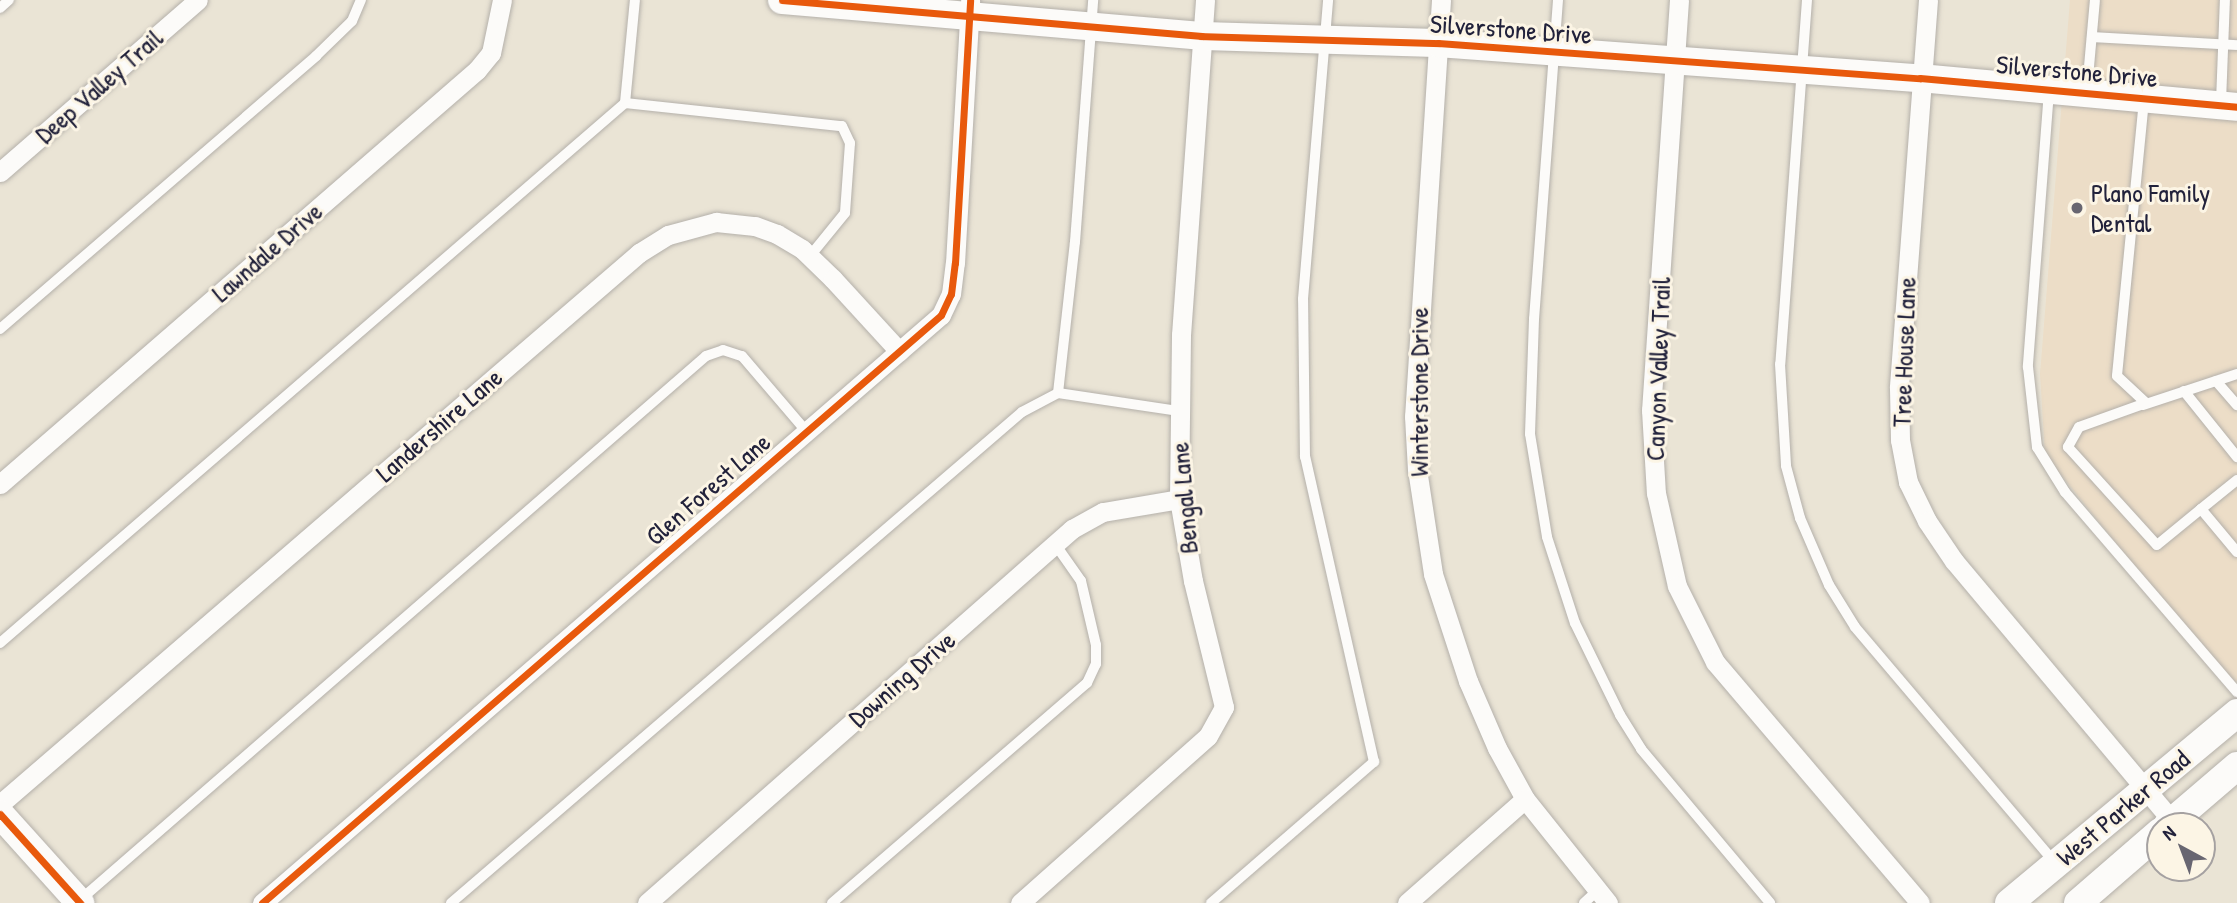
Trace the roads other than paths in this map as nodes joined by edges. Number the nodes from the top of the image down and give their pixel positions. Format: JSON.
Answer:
{"nodes":[{"id":1,"x":9,"y":0,"type":"edge"},
{"id":2,"x":198,"y":0,"type":"edge"},
{"id":3,"x":361,"y":0,"type":"edge"},
{"id":4,"x":502,"y":0,"type":"edge"},
{"id":5,"x":635,"y":0,"type":"edge"},
{"id":6,"x":782,"y":0,"type":"edge"},
{"id":7,"x":1205,"y":0,"type":"edge"},
{"id":8,"x":1328,"y":0,"type":"edge"},
{"id":9,"x":1441,"y":0,"type":"edge"},
{"id":10,"x":1558,"y":0,"type":"edge"},
{"id":11,"x":1679,"y":0,"type":"edge"},
{"id":12,"x":1807,"y":0,"type":"edge"},
{"id":13,"x":1928,"y":0,"type":"edge"},
{"id":14,"x":2095,"y":0,"type":"edge"},
{"id":15,"x":2225,"y":0,"type":"edge"},
{"id":16,"x":970,"y":7,"type":"edge"},
{"id":17,"x":0,"y":8,"type":"edge"},
{"id":18,"x":1092,"y":13,"type":"edge"},
{"id":19,"x":1201,"y":36,"type":"junction"},
{"id":20,"x":2092,"y":37,"type":"junction"},
{"id":21,"x":1324,"y":40,"type":"junction"},
{"id":22,"x":1438,"y":43,"type":"junction"},
{"id":23,"x":2223,"y":44,"type":"junction"},
{"id":24,"x":2237,"y":45,"type":"edge"},
{"id":25,"x":1555,"y":52,"type":"junction"},
{"id":26,"x":1673,"y":62,"type":"junction"},
{"id":27,"x":1802,"y":70,"type":"junction"},
{"id":28,"x":1920,"y":78,"type":"junction"},
{"id":29,"x":2049,"y":90,"type":"junction"},
{"id":30,"x":2086,"y":93,"type":"junction"},
{"id":31,"x":2144,"y":99,"type":"junction"},
{"id":32,"x":625,"y":103,"type":"junction"},
{"id":33,"x":2229,"y":106,"type":"edge"},
{"id":34,"x":0,"y":172,"type":"edge"},
{"id":35,"x":810,"y":256,"type":"junction"},
{"id":36,"x":0,"y":329,"type":"edge"},
{"id":37,"x":899,"y":351,"type":"junction"},
{"id":38,"x":2237,"y":374,"type":"edge"},
{"id":39,"x":2216,"y":381,"type":"junction"},
{"id":40,"x":2184,"y":391,"type":"junction"},
{"id":41,"x":1058,"y":393,"type":"junction"},
{"id":42,"x":2142,"y":405,"type":"junction"},
{"id":43,"x":2237,"y":405,"type":"edge"},
{"id":44,"x":1178,"y":411,"type":"junction"},
{"id":45,"x":806,"y":431,"type":"junction"},
{"id":46,"x":2237,"y":457,"type":"edge"},
{"id":47,"x":2237,"y":480,"type":"edge"},
{"id":48,"x":0,"y":484,"type":"edge"},
{"id":49,"x":1179,"y":499,"type":"junction"},
{"id":50,"x":2201,"y":509,"type":"junction"},
{"id":51,"x":1055,"y":544,"type":"junction"},
{"id":52,"x":2237,"y":552,"type":"edge"},
{"id":53,"x":0,"y":643,"type":"edge"},
{"id":54,"x":2237,"y":692,"type":"edge"},
{"id":55,"x":2237,"y":713,"type":"edge"},
{"id":56,"x":2237,"y":766,"type":"edge"},
{"id":57,"x":2146,"y":790,"type":"junction"},
{"id":58,"x":1525,"y":799,"type":"junction"},
{"id":59,"x":0,"y":804,"type":"edge"},
{"id":60,"x":2158,"y":812,"type":"edge"},
{"id":61,"x":2183,"y":812,"type":"edge"},
{"id":62,"x":0,"y":814,"type":"edge"},
{"id":63,"x":2146,"y":844,"type":"edge"},
{"id":64,"x":2056,"y":864,"type":"junction"},
{"id":65,"x":1597,"y":899,"type":"edge"},
{"id":66,"x":78,"y":903,"type":"edge"},
{"id":67,"x":262,"y":903,"type":"edge"},
{"id":68,"x":451,"y":903,"type":"edge"},
{"id":69,"x":647,"y":903,"type":"edge"},
{"id":70,"x":832,"y":903,"type":"edge"},
{"id":71,"x":1020,"y":903,"type":"edge"},
{"id":72,"x":1211,"y":903,"type":"edge"},
{"id":73,"x":1407,"y":903,"type":"edge"},
{"id":74,"x":1770,"y":903,"type":"edge"},
{"id":75,"x":1920,"y":903,"type":"edge"},
{"id":76,"x":2010,"y":903,"type":"edge"},
{"id":77,"x":2078,"y":903,"type":"edge"}],
"edges":[{"from":1,"to":17,"type":"lane"},
{"from":2,"to":34,"type":"street","name":"Deep Valley Trail"},
{"from":3,"to":36,"type":"lane"},
{"from":4,"to":48,"type":"street","name":"Lawndale Drive"},
{"from":5,"to":32,"type":"lane"},
{"from":6,"to":16,"type":"street","name":"Silverstone Drive"},
{"from":7,"to":19,"type":"street","name":"Bengal Lane"},
{"from":8,"to":21,"type":"lane"},
{"from":9,"to":22,"type":"street","name":"Winterstone Drive"},
{"from":10,"to":25,"type":"lane"},
{"from":11,"to":26,"type":"street","name":"Canyon Valley Trail"},
{"from":12,"to":27,"type":"lane"},
{"from":13,"to":28,"type":"street","name":"Tree House Lane"},
{"from":14,"to":20,"type":"lane"},
{"from":15,"to":23,"type":"lane"},
{"from":16,"to":18,"type":"street","name":"Silverstone Drive"},
{"from":16,"to":37,"type":"street","name":"Glen Forest Lane"},
{"from":18,"to":19,"type":"street","name":"Silverstone Drive"},
{"from":18,"to":41,"type":"lane"},
{"from":19,"to":21,"type":"street","name":"Silverstone Drive"},
{"from":19,"to":44,"type":"street","name":"Bengal Lane"},
{"from":20,"to":23,"type":"lane"},
{"from":20,"to":30,"type":"lane"},
{"from":21,"to":22,"type":"street","name":"Silverstone Drive"},
{"from":21,"to":72,"type":"lane"},
{"from":22,"to":25,"type":"street","name":"Silverstone Drive"},
{"from":22,"to":58,"type":"street","name":"Winterstone Drive"},
{"from":23,"to":24,"type":"lane"},
{"from":23,"to":33,"type":"lane"},
{"from":25,"to":26,"type":"street","name":"Silverstone Drive"},
{"from":25,"to":74,"type":"lane"},
{"from":26,"to":27,"type":"street","name":"Silverstone Drive"},
{"from":26,"to":75,"type":"street","name":"Canyon Valley Trail"},
{"from":27,"to":28,"type":"street","name":"Silverstone Drive"},
{"from":27,"to":64,"type":"lane"},
{"from":28,"to":29,"type":"street","name":"Silverstone Drive"},
{"from":28,"to":57,"type":"street","name":"Tree House Lane"},
{"from":29,"to":30,"type":"street","name":"Silverstone Drive"},
{"from":29,"to":54,"type":"lane"},
{"from":30,"to":31,"type":"street","name":"Silverstone Drive"},
{"from":31,"to":33,"type":"street","name":"Silverstone Drive"},
{"from":31,"to":42,"type":"lane"},
{"from":32,"to":35,"type":"lane"},
{"from":32,"to":53,"type":"lane"},
{"from":35,"to":37,"type":"street","name":"Landershire Lane"},
{"from":35,"to":59,"type":"street","name":"Landershire Lane"},
{"from":37,"to":45,"type":"street","name":"Glen Forest Lane"},
{"from":38,"to":39,"type":"lane"},
{"from":39,"to":40,"type":"lane"},
{"from":39,"to":43,"type":"lane"},
{"from":40,"to":42,"type":"lane"},
{"from":40,"to":46,"type":"lane"},
{"from":41,"to":44,"type":"lane"},
{"from":41,"to":68,"type":"lane"},
{"from":42,"to":50,"type":"lane"},
{"from":44,"to":49,"type":"street","name":"Bengal Lane"},
{"from":45,"to":66,"type":"lane"},
{"from":45,"to":67,"type":"street","name":"Glen Forest Lane"},
{"from":47,"to":50,"type":"lane"},
{"from":49,"to":51,"type":"street","name":"Downing Drive"},
{"from":49,"to":71,"type":"street","name":"Bengal Lane"},
{"from":50,"to":52,"type":"lane"},
{"from":51,"to":69,"type":"street","name":"Downing Drive"},
{"from":51,"to":70,"type":"lane"},
{"from":55,"to":57,"type":"street","name":"West Parker Road"},
{"from":56,"to":61,"type":"street","name":"West Parker Road"},
{"from":57,"to":60,"type":"street","name":"Tree House Lane"},
{"from":57,"to":64,"type":"street","name":"West Parker Road"},
{"from":58,"to":65,"type":"street","name":"Winterstone Drive"},
{"from":58,"to":73,"type":"street"},
{"from":62,"to":66,"type":"street"},
{"from":63,"to":77,"type":"street","name":"West Parker Road"},
{"from":64,"to":76,"type":"street","name":"West Parker Road"}]}
